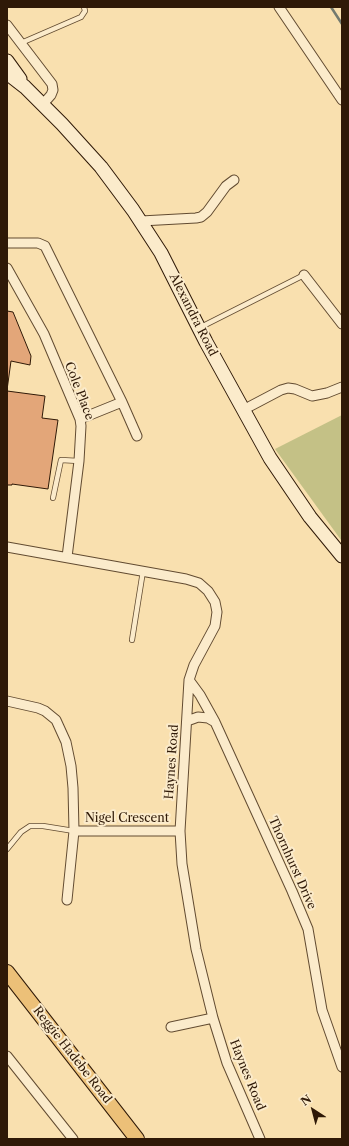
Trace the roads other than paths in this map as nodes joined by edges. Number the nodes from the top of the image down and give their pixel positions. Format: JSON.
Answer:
{"nodes":[{"id":1,"x":84,"y":7,"type":"edge"},
{"id":2,"x":279,"y":7,"type":"edge"},
{"id":3,"x":7,"y":25,"type":"edge"},
{"id":4,"x":21,"y":43,"type":"junction"},
{"id":5,"x":7,"y":61,"type":"edge"},
{"id":6,"x":7,"y":73,"type":"edge"},
{"id":7,"x":25,"y":87,"type":"junction"},
{"id":8,"x":342,"y":100,"type":"edge"},
{"id":9,"x":43,"y":104,"type":"junction"},
{"id":10,"x":234,"y":180,"type":"dead end"},
{"id":11,"x":140,"y":221,"type":"junction"},
{"id":12,"x":7,"y":243,"type":"edge"},
{"id":13,"x":7,"y":268,"type":"edge"},
{"id":14,"x":304,"y":275,"type":"joint"},
{"id":15,"x":342,"y":324,"type":"edge"},
{"id":16,"x":199,"y":328,"type":"junction"},
{"id":17,"x":342,"y":387,"type":"edge"},
{"id":18,"x":122,"y":402,"type":"junction"},
{"id":19,"x":243,"y":410,"type":"junction"},
{"id":20,"x":80,"y":419,"type":"junction"},
{"id":21,"x":137,"y":436,"type":"dead end"},
{"id":22,"x":80,"y":461,"type":"junction"},
{"id":23,"x":53,"y":498,"type":"dead end"},
{"id":24,"x":7,"y":547,"type":"edge"},
{"id":25,"x":342,"y":556,"type":"edge"},
{"id":26,"x":67,"y":557,"type":"junction"},
{"id":27,"x":143,"y":571,"type":"junction"},
{"id":28,"x":132,"y":640,"type":"dead end"},
{"id":29,"x":189,"y":680,"type":"junction"},
{"id":30,"x":7,"y":701,"type":"edge"},
{"id":31,"x":187,"y":721,"type":"junction"},
{"id":32,"x":215,"y":722,"type":"junction"},
{"id":33,"x":74,"y":831,"type":"junction"},
{"id":34,"x":180,"y":831,"type":"junction"},
{"id":35,"x":7,"y":849,"type":"edge"},
{"id":36,"x":67,"y":900,"type":"dead end"},
{"id":37,"x":7,"y":972,"type":"edge"},
{"id":38,"x":212,"y":1018,"type":"junction"},
{"id":39,"x":171,"y":1027,"type":"dead end"},
{"id":40,"x":7,"y":1056,"type":"edge"},
{"id":41,"x":342,"y":1067,"type":"edge"},
{"id":42,"x":73,"y":1139,"type":"edge"},
{"id":43,"x":137,"y":1139,"type":"edge"},
{"id":44,"x":260,"y":1139,"type":"edge"}],
"edges":[{"from":1,"to":4,"type":"lane"},
{"from":2,"to":8,"type":"street"},
{"from":3,"to":4,"type":"street"},
{"from":4,"to":9,"type":"street"},
{"from":5,"to":7,"type":"street","name":"Alexandra Road"},
{"from":6,"to":7,"type":"street","name":"Alexandra Road"},
{"from":7,"to":9,"type":"street","name":"Alexandra Road"},
{"from":9,"to":11,"type":"street","name":"Alexandra Road"},
{"from":10,"to":11,"type":"street"},
{"from":11,"to":16,"type":"street","name":"Alexandra Road"},
{"from":12,"to":18,"type":"street"},
{"from":13,"to":20,"type":"street","name":"Cole Place"},
{"from":14,"to":15,"type":"street"},
{"from":14,"to":16,"type":"lane"},
{"from":16,"to":19,"type":"street","name":"Alexandra Road"},
{"from":17,"to":19,"type":"street"},
{"from":18,"to":20,"type":"street"},
{"from":18,"to":21,"type":"street"},
{"from":19,"to":25,"type":"street","name":"Alexandra Road"},
{"from":20,"to":22,"type":"street","name":"Cole Place"},
{"from":22,"to":23,"type":"lane"},
{"from":22,"to":26,"type":"street","name":"Cole Place"},
{"from":24,"to":26,"type":"street","name":"Haynes Road"},
{"from":26,"to":27,"type":"street","name":"Haynes Road"},
{"from":27,"to":28,"type":"lane"},
{"from":27,"to":29,"type":"street","name":"Haynes Road"},
{"from":29,"to":31,"type":"street","name":"Haynes Road"},
{"from":29,"to":32,"type":"street","name":"Thornhurst Drive"},
{"from":30,"to":33,"type":"street","name":"Nigel Crescent"},
{"from":31,"to":32,"type":"street"},
{"from":31,"to":34,"type":"street","name":"Haynes Road"},
{"from":32,"to":41,"type":"street","name":"Thornhurst Drive"},
{"from":33,"to":34,"type":"street","name":"Nigel Crescent"},
{"from":33,"to":35,"type":"lane"},
{"from":33,"to":36,"type":"street","name":"Nigel Crescent"},
{"from":34,"to":38,"type":"street","name":"Haynes Road"},
{"from":37,"to":43,"type":"main road","name":"Reggie Hadebe Road"},
{"from":38,"to":39,"type":"street"},
{"from":38,"to":44,"type":"street","name":"Haynes Road"},
{"from":40,"to":42,"type":"street"}]}
